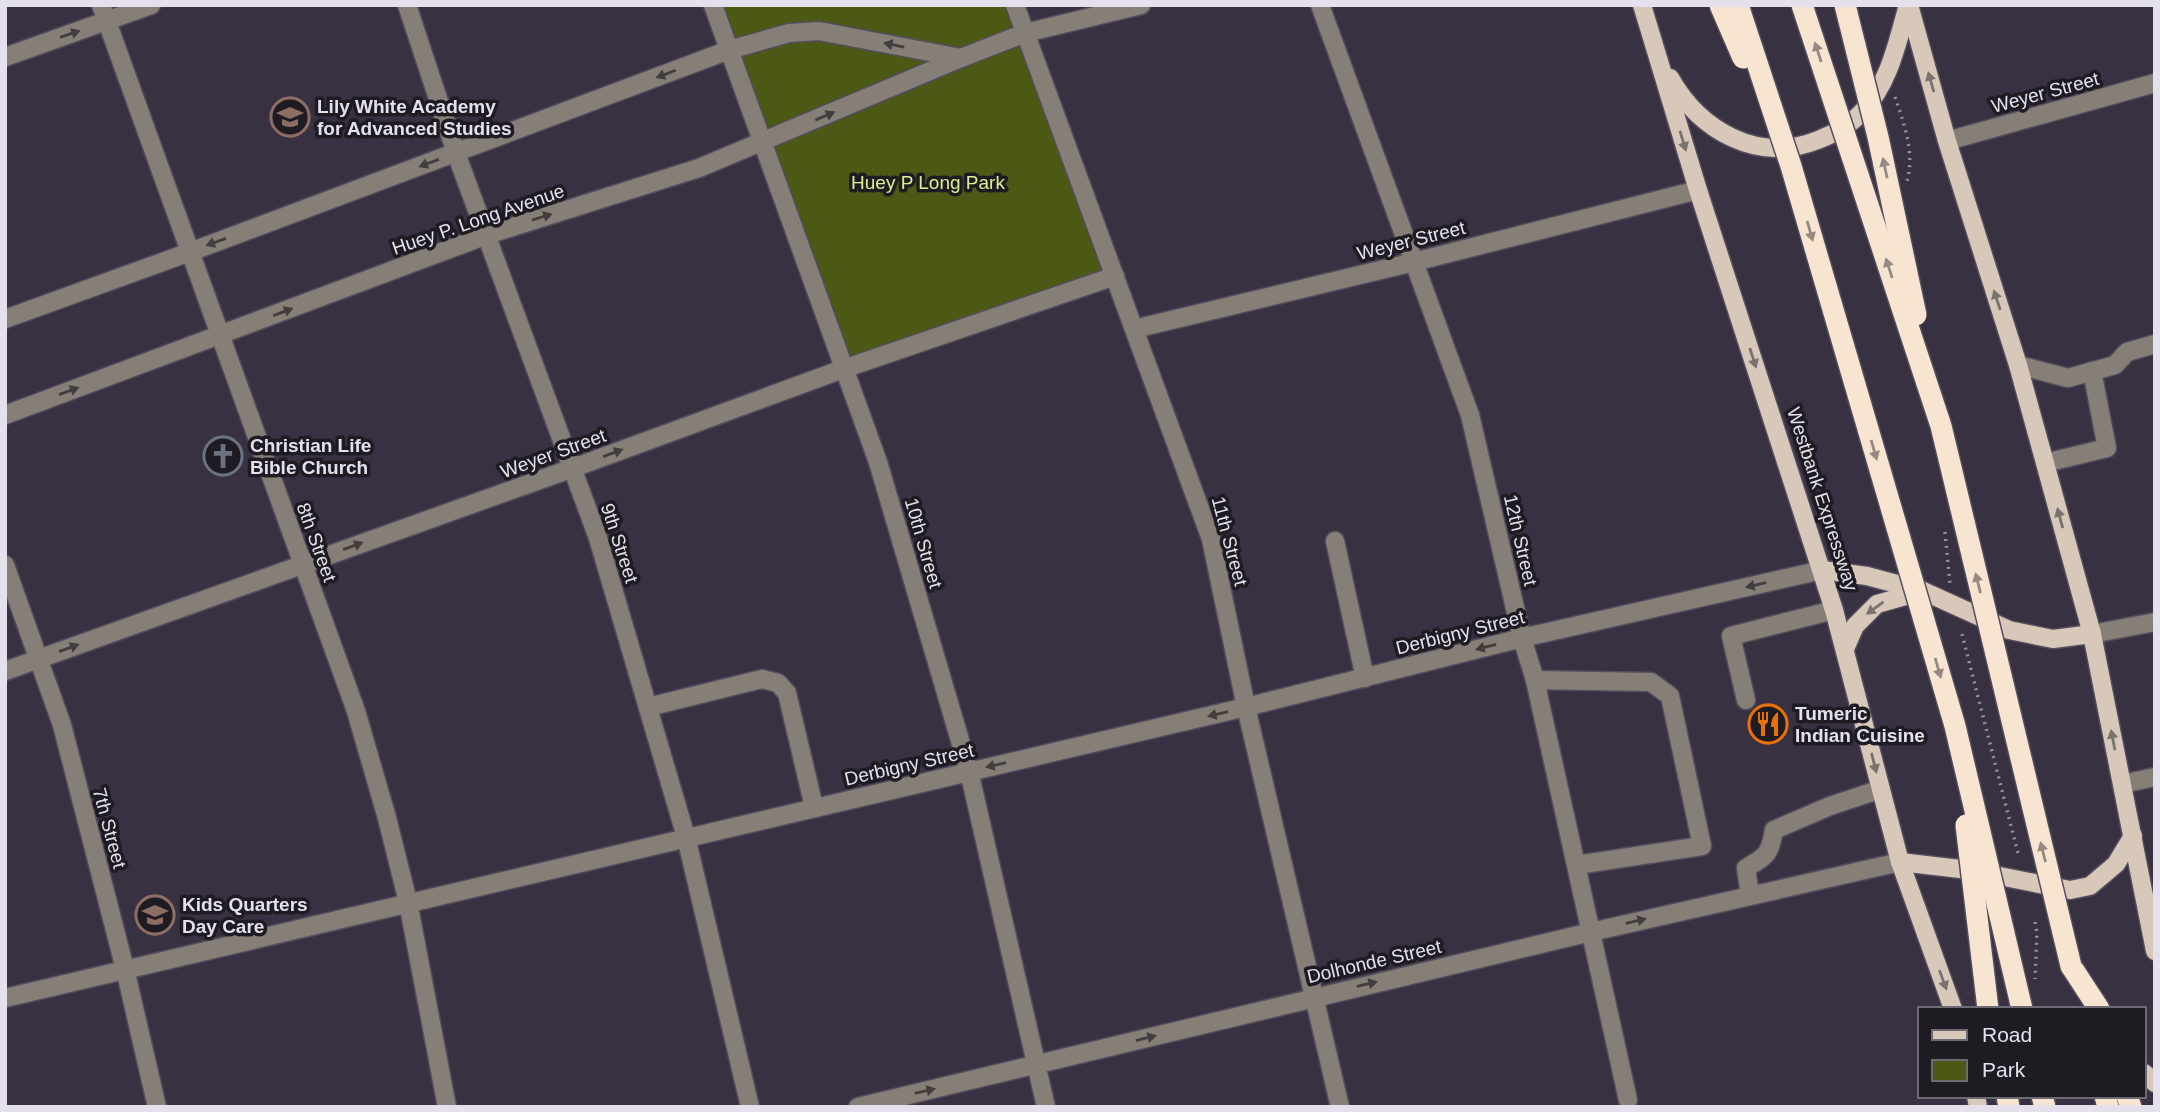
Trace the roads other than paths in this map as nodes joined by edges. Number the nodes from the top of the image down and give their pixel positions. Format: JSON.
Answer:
{"nodes":[{"id":1,"x":151,"y":5,"type":"edge"},
{"id":2,"x":407,"y":5,"type":"edge"},
{"id":3,"x":713,"y":5,"type":"edge"},
{"id":4,"x":1016,"y":5,"type":"edge"},
{"id":5,"x":1141,"y":5,"type":"edge"},
{"id":6,"x":1320,"y":5,"type":"edge"},
{"id":7,"x":1642,"y":5,"type":"edge"},
{"id":8,"x":1720,"y":5,"type":"edge"},
{"id":9,"x":1738,"y":5,"type":"edge"},
{"id":10,"x":1802,"y":5,"type":"edge"},
{"id":11,"x":1845,"y":5,"type":"edge"},
{"id":12,"x":1908,"y":5,"type":"edge"},
{"id":13,"x":104,"y":13,"type":"edge"},
{"id":14,"x":1026,"y":33,"type":"junction"},
{"id":15,"x":729,"y":50,"type":"junction"},
{"id":16,"x":5,"y":57,"type":"edge"},
{"id":17,"x":1658,"y":57,"type":"junction"},
{"id":18,"x":961,"y":58,"type":"junction"},
{"id":19,"x":2155,"y":83,"type":"edge"},
{"id":20,"x":1947,"y":141,"type":"junction"},
{"id":21,"x":762,"y":143,"type":"junction"},
{"id":22,"x":456,"y":153,"type":"junction"},
{"id":23,"x":1791,"y":166,"type":"junction"},
{"id":24,"x":1698,"y":190,"type":"junction"},
{"id":25,"x":487,"y":235,"type":"junction"},
{"id":26,"x":190,"y":252,"type":"junction"},
{"id":27,"x":1414,"y":262,"type":"junction"},
{"id":28,"x":1115,"y":276,"type":"junction"},
{"id":29,"x":5,"y":319,"type":"edge"},
{"id":30,"x":1135,"y":329,"type":"junction"},
{"id":31,"x":220,"y":335,"type":"junction"},
{"id":32,"x":2155,"y":344,"type":"edge"},
{"id":33,"x":2018,"y":365,"type":"junction"},
{"id":34,"x":843,"y":369,"type":"junction"},
{"id":35,"x":2092,"y":371,"type":"junction"},
{"id":36,"x":5,"y":415,"type":"edge"},
{"id":37,"x":1941,"y":426,"type":"junction"},
{"id":38,"x":2045,"y":463,"type":"junction"},
{"id":39,"x":573,"y":468,"type":"junction"},
{"id":40,"x":1335,"y":541,"type":"dead end"},
{"id":41,"x":303,"y":564,"type":"junction"},
{"id":42,"x":5,"y":565,"type":"edge"},
{"id":43,"x":1822,"y":570,"type":"junction"},
{"id":44,"x":1923,"y":591,"type":"junction"},
{"id":45,"x":1834,"y":610,"type":"junction"},
{"id":46,"x":2155,"y":622,"type":"edge"},
{"id":47,"x":2092,"y":634,"type":"junction"},
{"id":48,"x":1522,"y":638,"type":"junction"},
{"id":49,"x":1845,"y":649,"type":"junction"},
{"id":50,"x":38,"y":659,"type":"junction"},
{"id":51,"x":5,"y":671,"type":"edge"},
{"id":52,"x":1365,"y":678,"type":"junction"},
{"id":53,"x":1535,"y":680,"type":"junction"},
{"id":54,"x":1746,"y":700,"type":"dead end"},
{"id":55,"x":648,"y":707,"type":"junction"},
{"id":56,"x":1247,"y":707,"type":"junction"},
{"id":57,"x":1955,"y":726,"type":"junction"},
{"id":58,"x":969,"y":771,"type":"junction"},
{"id":59,"x":2155,"y":777,"type":"edge"},
{"id":60,"x":2122,"y":784,"type":"junction"},
{"id":61,"x":1881,"y":789,"type":"junction"},
{"id":62,"x":814,"y":807,"type":"junction"},
{"id":63,"x":2133,"y":836,"type":"junction"},
{"id":64,"x":686,"y":837,"type":"junction"},
{"id":65,"x":1900,"y":862,"type":"junction"},
{"id":66,"x":1577,"y":864,"type":"junction"},
{"id":67,"x":1751,"y":895,"type":"junction"},
{"id":68,"x":408,"y":902,"type":"junction"},
{"id":69,"x":1591,"y":932,"type":"junction"},
{"id":70,"x":2155,"y":951,"type":"edge"},
{"id":71,"x":2071,"y":966,"type":"junction"},
{"id":72,"x":125,"y":969,"type":"junction"},
{"id":73,"x":1313,"y":997,"type":"junction"},
{"id":74,"x":5,"y":998,"type":"edge"},
{"id":75,"x":1952,"y":1007,"type":"edge"},
{"id":76,"x":1988,"y":1007,"type":"edge"},
{"id":77,"x":2022,"y":1007,"type":"edge"},
{"id":78,"x":2081,"y":1007,"type":"edge"},
{"id":79,"x":2098,"y":1007,"type":"edge"},
{"id":80,"x":1037,"y":1064,"type":"junction"},
{"id":81,"x":1628,"y":1100,"type":"dead end"},
{"id":82,"x":157,"y":1107,"type":"edge"},
{"id":83,"x":447,"y":1107,"type":"edge"},
{"id":84,"x":750,"y":1107,"type":"edge"},
{"id":85,"x":858,"y":1107,"type":"edge"},
{"id":86,"x":1046,"y":1107,"type":"edge"},
{"id":87,"x":1340,"y":1107,"type":"edge"}],
"edges":[{"from":1,"to":13,"type":"street"},
{"from":2,"to":22,"type":"street","name":"9th Street"},
{"from":3,"to":15,"type":"street","name":"10th Street"},
{"from":4,"to":14,"type":"street","name":"11th Street"},
{"from":5,"to":14,"type":"street","name":"Huey P. Long Avenue"},
{"from":6,"to":27,"type":"street","name":"12th Street"},
{"from":7,"to":17,"type":"main road","name":"Westbank Expressway"},
{"from":8,"to":23,"type":"highway","bridge":true},
{"from":9,"to":23,"type":"highway","bridge":true},
{"from":37,"to":10,"type":"highway","one_way":true,"bridge":true},
{"from":37,"to":11,"type":"highway","one_way":true,"bridge":true},
{"from":12,"to":17,"type":"main road"},
{"from":20,"to":12,"type":"main road","one_way":true},
{"from":16,"to":13,"type":"street","one_way":true},
{"from":13,"to":26,"type":"street","name":"8th Street"},
{"from":14,"to":18,"type":"street","name":"Huey P. Long Avenue"},
{"from":14,"to":28,"type":"street","name":"11th Street"},
{"from":18,"to":15,"type":"street","one_way":true},
{"from":15,"to":21,"type":"street","name":"10th Street"},
{"from":15,"to":22,"type":"street","one_way":true},
{"from":17,"to":24,"type":"main road","name":"Westbank Expressway","one_way":true},
{"from":21,"to":18,"type":"street","name":"Huey P. Long Avenue","one_way":true},
{"from":19,"to":20,"type":"street","name":"Weyer Street"},
{"from":33,"to":20,"type":"main road","one_way":true},
{"from":25,"to":21,"type":"street","name":"Huey P. Long Avenue","one_way":true},
{"from":21,"to":34,"type":"street","name":"10th Street"},
{"from":22,"to":25,"type":"street","name":"9th Street"},
{"from":22,"to":26,"type":"street","one_way":true},
{"from":23,"to":57,"type":"highway","one_way":true,"bridge":true},
{"from":24,"to":27,"type":"street","name":"Weyer Street"},
{"from":24,"to":43,"type":"main road","name":"Westbank Expressway","one_way":true},
{"from":31,"to":25,"type":"street","name":"Huey P. Long Avenue","one_way":true},
{"from":25,"to":39,"type":"street","name":"9th Street"},
{"from":26,"to":29,"type":"street"},
{"from":26,"to":31,"type":"street","name":"8th Street"},
{"from":27,"to":30,"type":"street","name":"Weyer Street"},
{"from":27,"to":48,"type":"street","name":"12th Street"},
{"from":28,"to":30,"type":"street","name":"11th Street"},
{"from":28,"to":34,"type":"street","name":"Weyer Street"},
{"from":30,"to":56,"type":"street","name":"11th Street"},
{"from":36,"to":31,"type":"street","name":"Huey P. Long Avenue","one_way":true},
{"from":31,"to":41,"type":"street","name":"8th Street"},
{"from":32,"to":35,"type":"street"},
{"from":33,"to":35,"type":"street"},
{"from":33,"to":38,"type":"main road"},
{"from":39,"to":34,"type":"street","name":"Weyer Street","one_way":true},
{"from":34,"to":58,"type":"street","name":"10th Street"},
{"from":35,"to":38,"type":"street"},
{"from":71,"to":37,"type":"highway","one_way":true,"bridge":true},
{"from":47,"to":38,"type":"main road","one_way":true},
{"from":41,"to":39,"type":"street","name":"Weyer Street","one_way":true},
{"from":39,"to":55,"type":"street","name":"9th Street"},
{"from":40,"to":52,"type":"street"},
{"from":50,"to":41,"type":"street","name":"Weyer Street","one_way":true},
{"from":41,"to":68,"type":"street","name":"8th Street"},
{"from":42,"to":50,"type":"street","name":"7th Street"},
{"from":43,"to":44,"type":"main road"},
{"from":43,"to":45,"type":"main road","name":"Westbank Expressway"},
{"from":43,"to":48,"type":"street","name":"Derbigny Street","one_way":true},
{"from":44,"to":47,"type":"main road"},
{"from":44,"to":49,"type":"main road","one_way":true},
{"from":45,"to":49,"type":"main road","name":"Westbank Expressway"},
{"from":45,"to":54,"type":"street"},
{"from":46,"to":47,"type":"street"},
{"from":60,"to":47,"type":"main road","one_way":true},
{"from":48,"to":52,"type":"street","name":"Derbigny Street","one_way":true},
{"from":48,"to":53,"type":"street","name":"12th Street"},
{"from":49,"to":61,"type":"main road","name":"Westbank Expressway","one_way":true},
{"from":50,"to":51,"type":"street","name":"Weyer Street"},
{"from":50,"to":72,"type":"street","name":"7th Street"},
{"from":52,"to":56,"type":"street","name":"Derbigny Street"},
{"from":53,"to":66,"type":"street","name":"12th Street"},
{"from":53,"to":66,"type":"street"},
{"from":55,"to":62,"type":"street"},
{"from":55,"to":64,"type":"street","name":"9th Street"},
{"from":56,"to":58,"type":"street","name":"Derbigny Street","one_way":true},
{"from":56,"to":73,"type":"street","name":"11th Street"},
{"from":57,"to":76,"type":"highway","bridge":true},
{"from":57,"to":77,"type":"highway","bridge":true},
{"from":58,"to":62,"type":"street","name":"Derbigny Street"},
{"from":58,"to":80,"type":"street","name":"10th Street"},
{"from":59,"to":60,"type":"street"},
{"from":60,"to":63,"type":"main road"},
{"from":61,"to":65,"type":"main road","name":"Westbank Expressway"},
{"from":61,"to":67,"type":"street"},
{"from":62,"to":64,"type":"street","name":"Derbigny Street"},
{"from":63,"to":65,"type":"main road"},
{"from":63,"to":70,"type":"main road"},
{"from":64,"to":68,"type":"street","name":"Derbigny Street"},
{"from":64,"to":84,"type":"street","name":"9th Street"},
{"from":65,"to":67,"type":"street","name":"Dolhonde Street"},
{"from":65,"to":75,"type":"main road","name":"Westbank Expressway","one_way":true},
{"from":66,"to":69,"type":"street","name":"12th Street"},
{"from":69,"to":67,"type":"street","name":"Dolhonde Street","one_way":true},
{"from":68,"to":72,"type":"street","name":"Derbigny Street"},
{"from":68,"to":83,"type":"street","name":"8th Street"},
{"from":73,"to":69,"type":"street","name":"Dolhonde Street","one_way":true},
{"from":69,"to":81,"type":"street","name":"12th Street"},
{"from":71,"to":78,"type":"highway"},
{"from":71,"to":79,"type":"highway"},
{"from":72,"to":74,"type":"street","name":"Derbigny Street"},
{"from":72,"to":82,"type":"street","name":"7th Street"},
{"from":80,"to":73,"type":"street","name":"Dolhonde Street","one_way":true},
{"from":73,"to":87,"type":"street","name":"11th Street"},
{"from":85,"to":80,"type":"street","name":"Dolhonde Street","one_way":true},
{"from":80,"to":86,"type":"street","name":"10th Street"}]}
